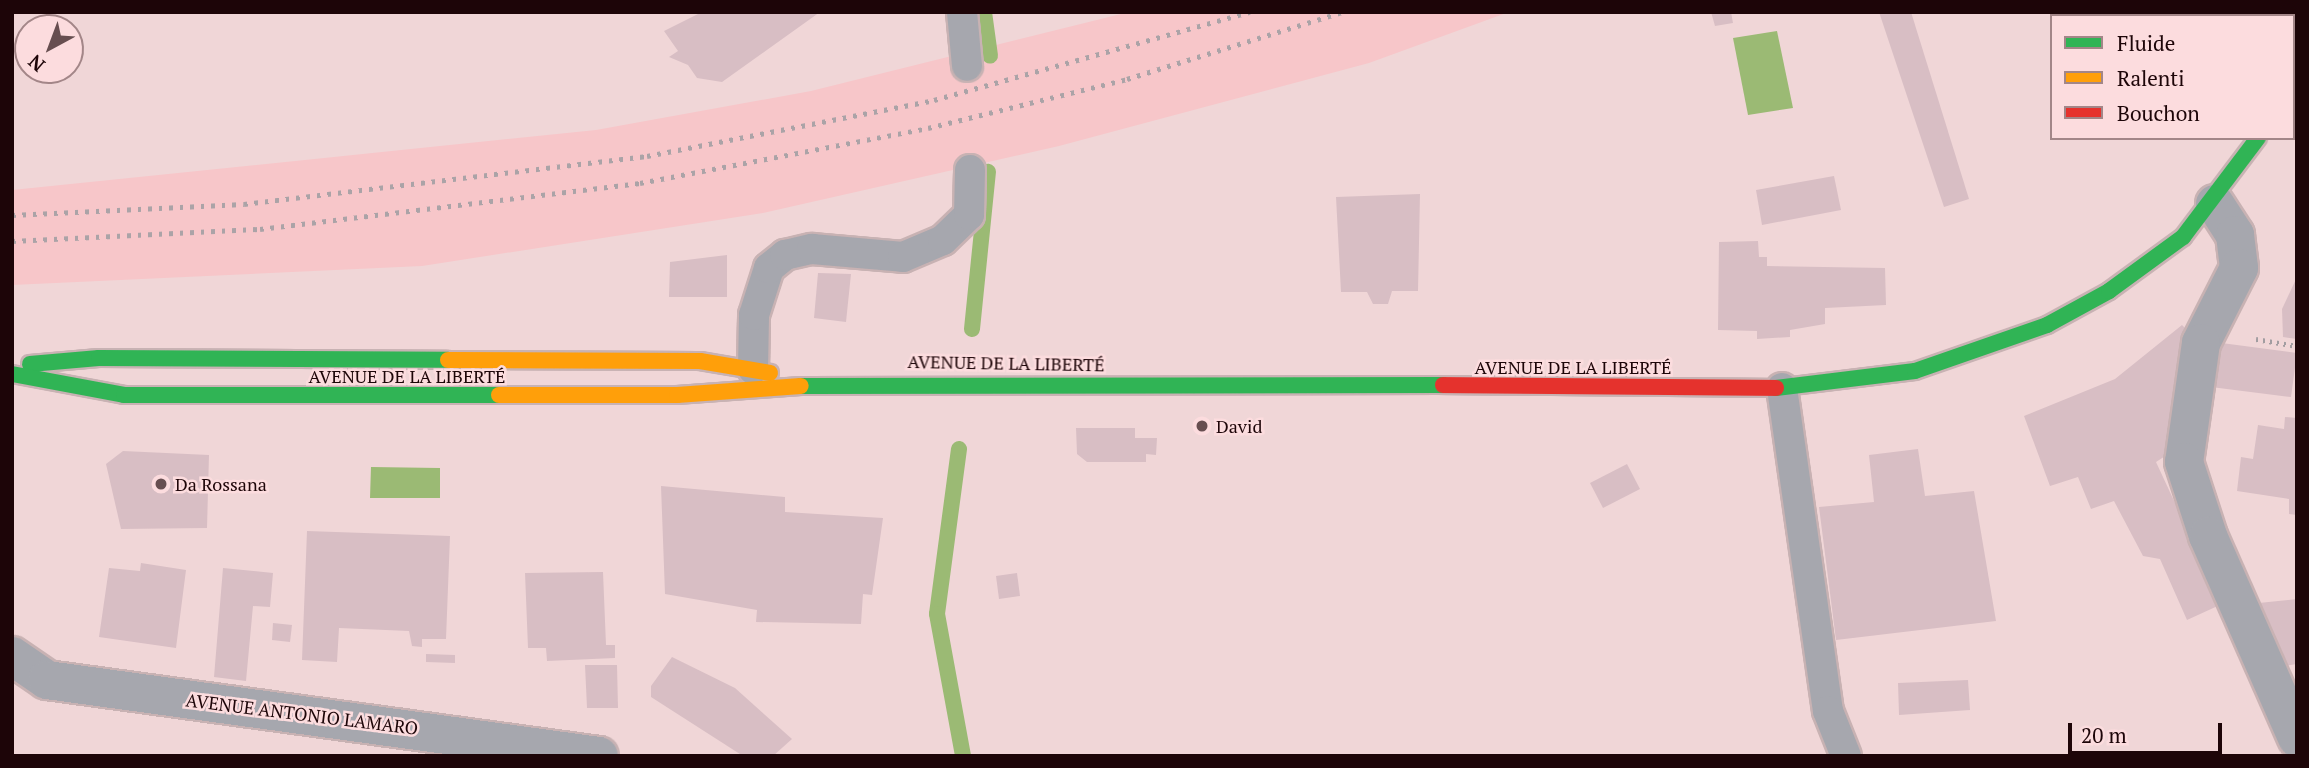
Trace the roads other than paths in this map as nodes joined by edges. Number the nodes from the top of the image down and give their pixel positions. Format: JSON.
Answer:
{"nodes":[{"id":1,"x":962,"y":12,"type":"edge"},
{"id":2,"x":967,"y":66,"type":"dead end"},
{"id":3,"x":2257,"y":140,"type":"edge"},
{"id":4,"x":970,"y":170,"type":"dead end"},
{"id":5,"x":2215,"y":204,"type":"junction"},
{"id":6,"x":12,"y":365,"type":"edge"},
{"id":7,"x":753,"y":369,"type":"junction"},
{"id":8,"x":12,"y":374,"type":"edge"},
{"id":9,"x":802,"y":382,"type":"junction"},
{"id":10,"x":1782,"y":388,"type":"junction"},
{"id":11,"x":12,"y":656,"type":"edge"},
{"id":12,"x":2297,"y":738,"type":"edge"},
{"id":13,"x":599,"y":756,"type":"edge"},
{"id":14,"x":1846,"y":756,"type":"edge"}],
"edges":[{"from":1,"to":2,"type":"lane"},
{"from":3,"to":5,"type":"main road","name":"AVENUE DE LA LIBERTÉ"},
{"from":4,"to":7,"type":"lane"},
{"from":5,"to":10,"type":"main road","name":"AVENUE DE LA LIBERTÉ"},
{"from":5,"to":12,"type":"street"},
{"from":6,"to":7,"type":"main road","name":"AVENUE DE LA LIBERTÉ"},
{"from":7,"to":9,"type":"main road","name":"AVENUE DE LA LIBERTÉ"},
{"from":8,"to":9,"type":"main road","name":"AVENUE DE LA LIBERTÉ"},
{"from":9,"to":10,"type":"main road","name":"AVENUE DE LA LIBERTÉ"},
{"from":10,"to":14,"type":"lane"},
{"from":11,"to":13,"type":"street","name":"AVENUE ANTONIO LAMARO"}]}
